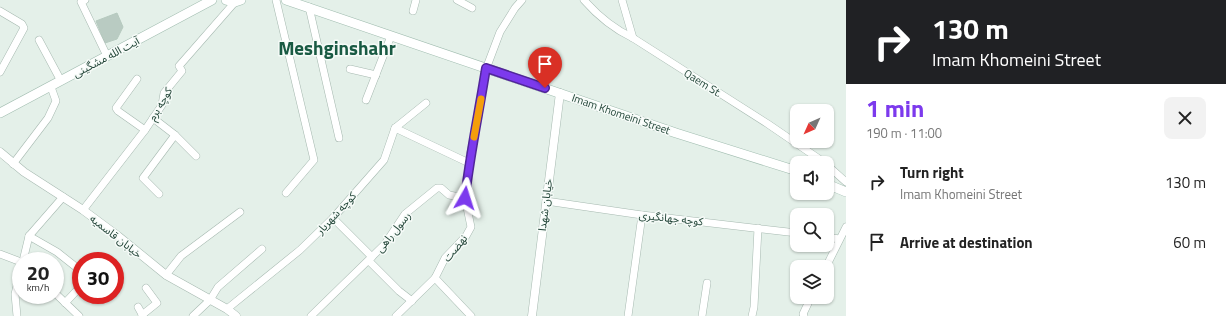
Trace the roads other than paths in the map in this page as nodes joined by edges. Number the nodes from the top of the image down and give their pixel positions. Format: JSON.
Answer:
{"nodes":[{"id":1,"x":85,"y":0,"type":"edge"},
{"id":2,"x":212,"y":0,"type":"edge"},
{"id":3,"x":276,"y":0,"type":"edge"},
{"id":4,"x":286,"y":0,"type":"edge"},
{"id":5,"x":416,"y":0,"type":"edge"},
{"id":6,"x":457,"y":0,"type":"edge"},
{"id":7,"x":522,"y":0,"type":"edge"},
{"id":8,"x":584,"y":0,"type":"edge"},
{"id":9,"x":622,"y":0,"type":"edge"},
{"id":10,"x":234,"y":1,"type":"edge"},
{"id":11,"x":309,"y":7,"type":"junction"},
{"id":12,"x":472,"y":8,"type":"dead end"},
{"id":13,"x":0,"y":11,"type":"edge"},
{"id":14,"x":413,"y":11,"type":"dead end"},
{"id":15,"x":391,"y":36,"type":"junction"},
{"id":16,"x":633,"y":38,"type":"junction"},
{"id":17,"x":39,"y":40,"type":"dead end"},
{"id":18,"x":107,"y":56,"type":"junction"},
{"id":19,"x":486,"y":68,"type":"junction"},
{"id":20,"x":350,"y":69,"type":"dead end"},
{"id":21,"x":0,"y":72,"type":"edge"},
{"id":22,"x":376,"y":75,"type":"junction"},
{"id":23,"x":137,"y":79,"type":"dead end"},
{"id":24,"x":61,"y":81,"type":"junction"},
{"id":25,"x":50,"y":87,"type":"junction"},
{"id":26,"x":560,"y":93,"type":"junction"},
{"id":27,"x":366,"y":100,"type":"dead end"},
{"id":28,"x":426,"y":103,"type":"dead end"},
{"id":29,"x":0,"y":114,"type":"edge"},
{"id":30,"x":153,"y":118,"type":"junction"},
{"id":31,"x":395,"y":128,"type":"junction"},
{"id":32,"x":145,"y":130,"type":"junction"},
{"id":33,"x":175,"y":135,"type":"junction"},
{"id":34,"x":339,"y":138,"type":"dead end"},
{"id":35,"x":0,"y":152,"type":"edge"},
{"id":36,"x":196,"y":156,"type":"dead end"},
{"id":37,"x":814,"y":156,"type":"edge"},
{"id":38,"x":469,"y":163,"type":"junction"},
{"id":39,"x":13,"y":164,"type":"junction"},
{"id":40,"x":790,"y":169,"type":"edge"},
{"id":41,"x":834,"y":171,"type":"edge"},
{"id":42,"x":846,"y":182,"type":"edge"},
{"id":43,"x":834,"y":187,"type":"edge"},
{"id":44,"x":846,"y":192,"type":"edge"},
{"id":45,"x":286,"y":193,"type":"dead end"},
{"id":46,"x":159,"y":194,"type":"dead end"},
{"id":47,"x":63,"y":197,"type":"junction"},
{"id":48,"x":465,"y":198,"type":"junction"},
{"id":49,"x":546,"y":201,"type":"junction"},
{"id":50,"x":83,"y":210,"type":"junction"},
{"id":51,"x":240,"y":212,"type":"dead end"},
{"id":52,"x":642,"y":215,"type":"junction"},
{"id":53,"x":334,"y":218,"type":"junction"},
{"id":54,"x":846,"y":227,"type":"edge"},
{"id":55,"x":758,"y":228,"type":"junction"},
{"id":56,"x":790,"y":232,"type":"edge"},
{"id":57,"x":29,"y":236,"type":"junction"},
{"id":58,"x":834,"y":238,"type":"edge"},
{"id":59,"x":840,"y":239,"type":"junction"},
{"id":60,"x":262,"y":249,"type":"dead end"},
{"id":61,"x":25,"y":252,"type":"edge"},
{"id":62,"x":0,"y":254,"type":"edge"},
{"id":63,"x":12,"y":258,"type":"edge"},
{"id":64,"x":370,"y":259,"type":"junction"},
{"id":65,"x":830,"y":260,"type":"edge"},
{"id":66,"x":72,"y":264,"type":"edge"},
{"id":67,"x":166,"y":275,"type":"junction"},
{"id":68,"x":436,"y":278,"type":"junction"},
{"id":69,"x":707,"y":283,"type":"dead end"},
{"id":70,"x":146,"y":288,"type":"dead end"},
{"id":71,"x":72,"y":296,"type":"edge"},
{"id":72,"x":210,"y":300,"type":"junction"},
{"id":73,"x":412,"y":301,"type":"junction"},
{"id":74,"x":65,"y":303,"type":"joint"},
{"id":75,"x":16,"y":304,"type":"edge"},
{"id":76,"x":808,"y":304,"type":"edge"},
{"id":77,"x":138,"y":307,"type":"dead end"},
{"id":78,"x":227,"y":309,"type":"junction"},
{"id":79,"x":143,"y":315,"type":"edge"},
{"id":80,"x":803,"y":315,"type":"edge"},
{"id":81,"x":17,"y":316,"type":"edge"},
{"id":82,"x":79,"y":316,"type":"edge"},
{"id":83,"x":193,"y":316,"type":"edge"},
{"id":84,"x":236,"y":316,"type":"edge"},
{"id":85,"x":311,"y":316,"type":"edge"},
{"id":86,"x":396,"y":316,"type":"edge"},
{"id":87,"x":471,"y":316,"type":"edge"},
{"id":88,"x":532,"y":316,"type":"edge"},
{"id":89,"x":628,"y":316,"type":"edge"},
{"id":90,"x":702,"y":316,"type":"edge"},
{"id":91,"x":752,"y":316,"type":"edge"}],
"edges":[{"from":1,"to":18,"type":"street"},
{"from":2,"to":18,"type":"main road","name":"آیت الله مشگینی"},
{"from":3,"to":45,"type":"street"},
{"from":4,"to":11,"type":"main road","name":"Imam Khomeini Street"},
{"from":5,"to":14,"type":"street"},
{"from":6,"to":12,"type":"street"},
{"from":7,"to":19,"type":"street","name":"نهضت"},
{"from":8,"to":16,"type":"street","name":"Qaem St."},
{"from":9,"to":16,"type":"street"},
{"from":10,"to":30,"type":"street","name":"کوچه برم"},
{"from":11,"to":15,"type":"main road","name":"Imam Khomeini Street"},
{"from":11,"to":34,"type":"street"},
{"from":13,"to":21,"type":"street"},
{"from":15,"to":19,"type":"main road","name":"Imam Khomeini Street"},
{"from":15,"to":22,"type":"street"},
{"from":16,"to":37,"type":"street","name":"Qaem St."},
{"from":17,"to":24,"type":"street"},
{"from":18,"to":24,"type":"main road","name":"آیت الله مشگینی"},
{"from":19,"to":26,"type":"main road","name":"Imam Khomeini Street"},
{"from":19,"to":38,"type":"street","name":"نهضت"},
{"from":20,"to":22,"type":"street"},
{"from":22,"to":27,"type":"street"},
{"from":23,"to":32,"type":"street"},
{"from":24,"to":25,"type":"main road","name":"آیت الله مشگینی"},
{"from":25,"to":29,"type":"main road","name":"آیت الله مشگینی"},
{"from":25,"to":39,"type":"street"},
{"from":26,"to":40,"type":"main road","name":"Imam Khomeini Street"},
{"from":26,"to":49,"type":"street","name":"خیابان شهدا"},
{"from":28,"to":31,"type":"street"},
{"from":30,"to":32,"type":"street","name":"کوچه برم"},
{"from":30,"to":33,"type":"street"},
{"from":31,"to":38,"type":"street"},
{"from":31,"to":53,"type":"street","name":"کوچه شهریار"},
{"from":32,"to":50,"type":"street","name":"کوچه برم"},
{"from":33,"to":36,"type":"street"},
{"from":33,"to":46,"type":"street"},
{"from":35,"to":39,"type":"street","name":"خیابان قاسمیه"},
{"from":38,"to":48,"type":"street","name":"نهضت"},
{"from":39,"to":47,"type":"street","name":"خیابان قاسمیه"},
{"from":41,"to":42,"type":"street","name":"Qaem St."},
{"from":43,"to":44,"type":"main road"},
{"from":47,"to":50,"type":"street","name":"خیابان قاسمیه"},
{"from":47,"to":57,"type":"street"},
{"from":48,"to":64,"type":"street","name":"رسول راهی"},
{"from":48,"to":68,"type":"street","name":"نهضت"},
{"from":49,"to":52,"type":"street","name":"کوچه جهانگیری"},
{"from":49,"to":88,"type":"street","name":"خیابان شهدا"},
{"from":50,"to":67,"type":"street","name":"خیابان قاسمیه"},
{"from":51,"to":67,"type":"street"},
{"from":52,"to":55,"type":"street","name":"کوچه جهانگیری"},
{"from":52,"to":89,"type":"street"},
{"from":53,"to":64,"type":"street"},
{"from":53,"to":78,"type":"street","name":"کوچه شهریار"},
{"from":54,"to":59,"type":"street"},
{"from":55,"to":56,"type":"street","name":"کوچه جهانگیری"},
{"from":55,"to":91,"type":"street"},
{"from":57,"to":61,"type":"street"},
{"from":57,"to":66,"type":"street"},
{"from":58,"to":59,"type":"street"},
{"from":59,"to":65,"type":"street"},
{"from":60,"to":72,"type":"street"},
{"from":62,"to":63,"type":"street"},
{"from":64,"to":73,"type":"street"},
{"from":64,"to":85,"type":"street","name":"رسول راهی"},
{"from":67,"to":72,"type":"street","name":"خیابان قاسمیه"},
{"from":68,"to":73,"type":"street","name":"نهضت"},
{"from":68,"to":87,"type":"street"},
{"from":69,"to":90,"type":"street"},
{"from":70,"to":79,"type":"street"},
{"from":71,"to":74,"type":"street"},
{"from":72,"to":78,"type":"street","name":"خیابان قاسمیه"},
{"from":72,"to":83,"type":"street"},
{"from":73,"to":86,"type":"street","name":"نهضت"},
{"from":74,"to":82,"type":"street"},
{"from":75,"to":81,"type":"street"},
{"from":76,"to":80,"type":"street"},
{"from":77,"to":79,"type":"street"},
{"from":78,"to":84,"type":"street","name":"خیابان قاسمیه"}]}
